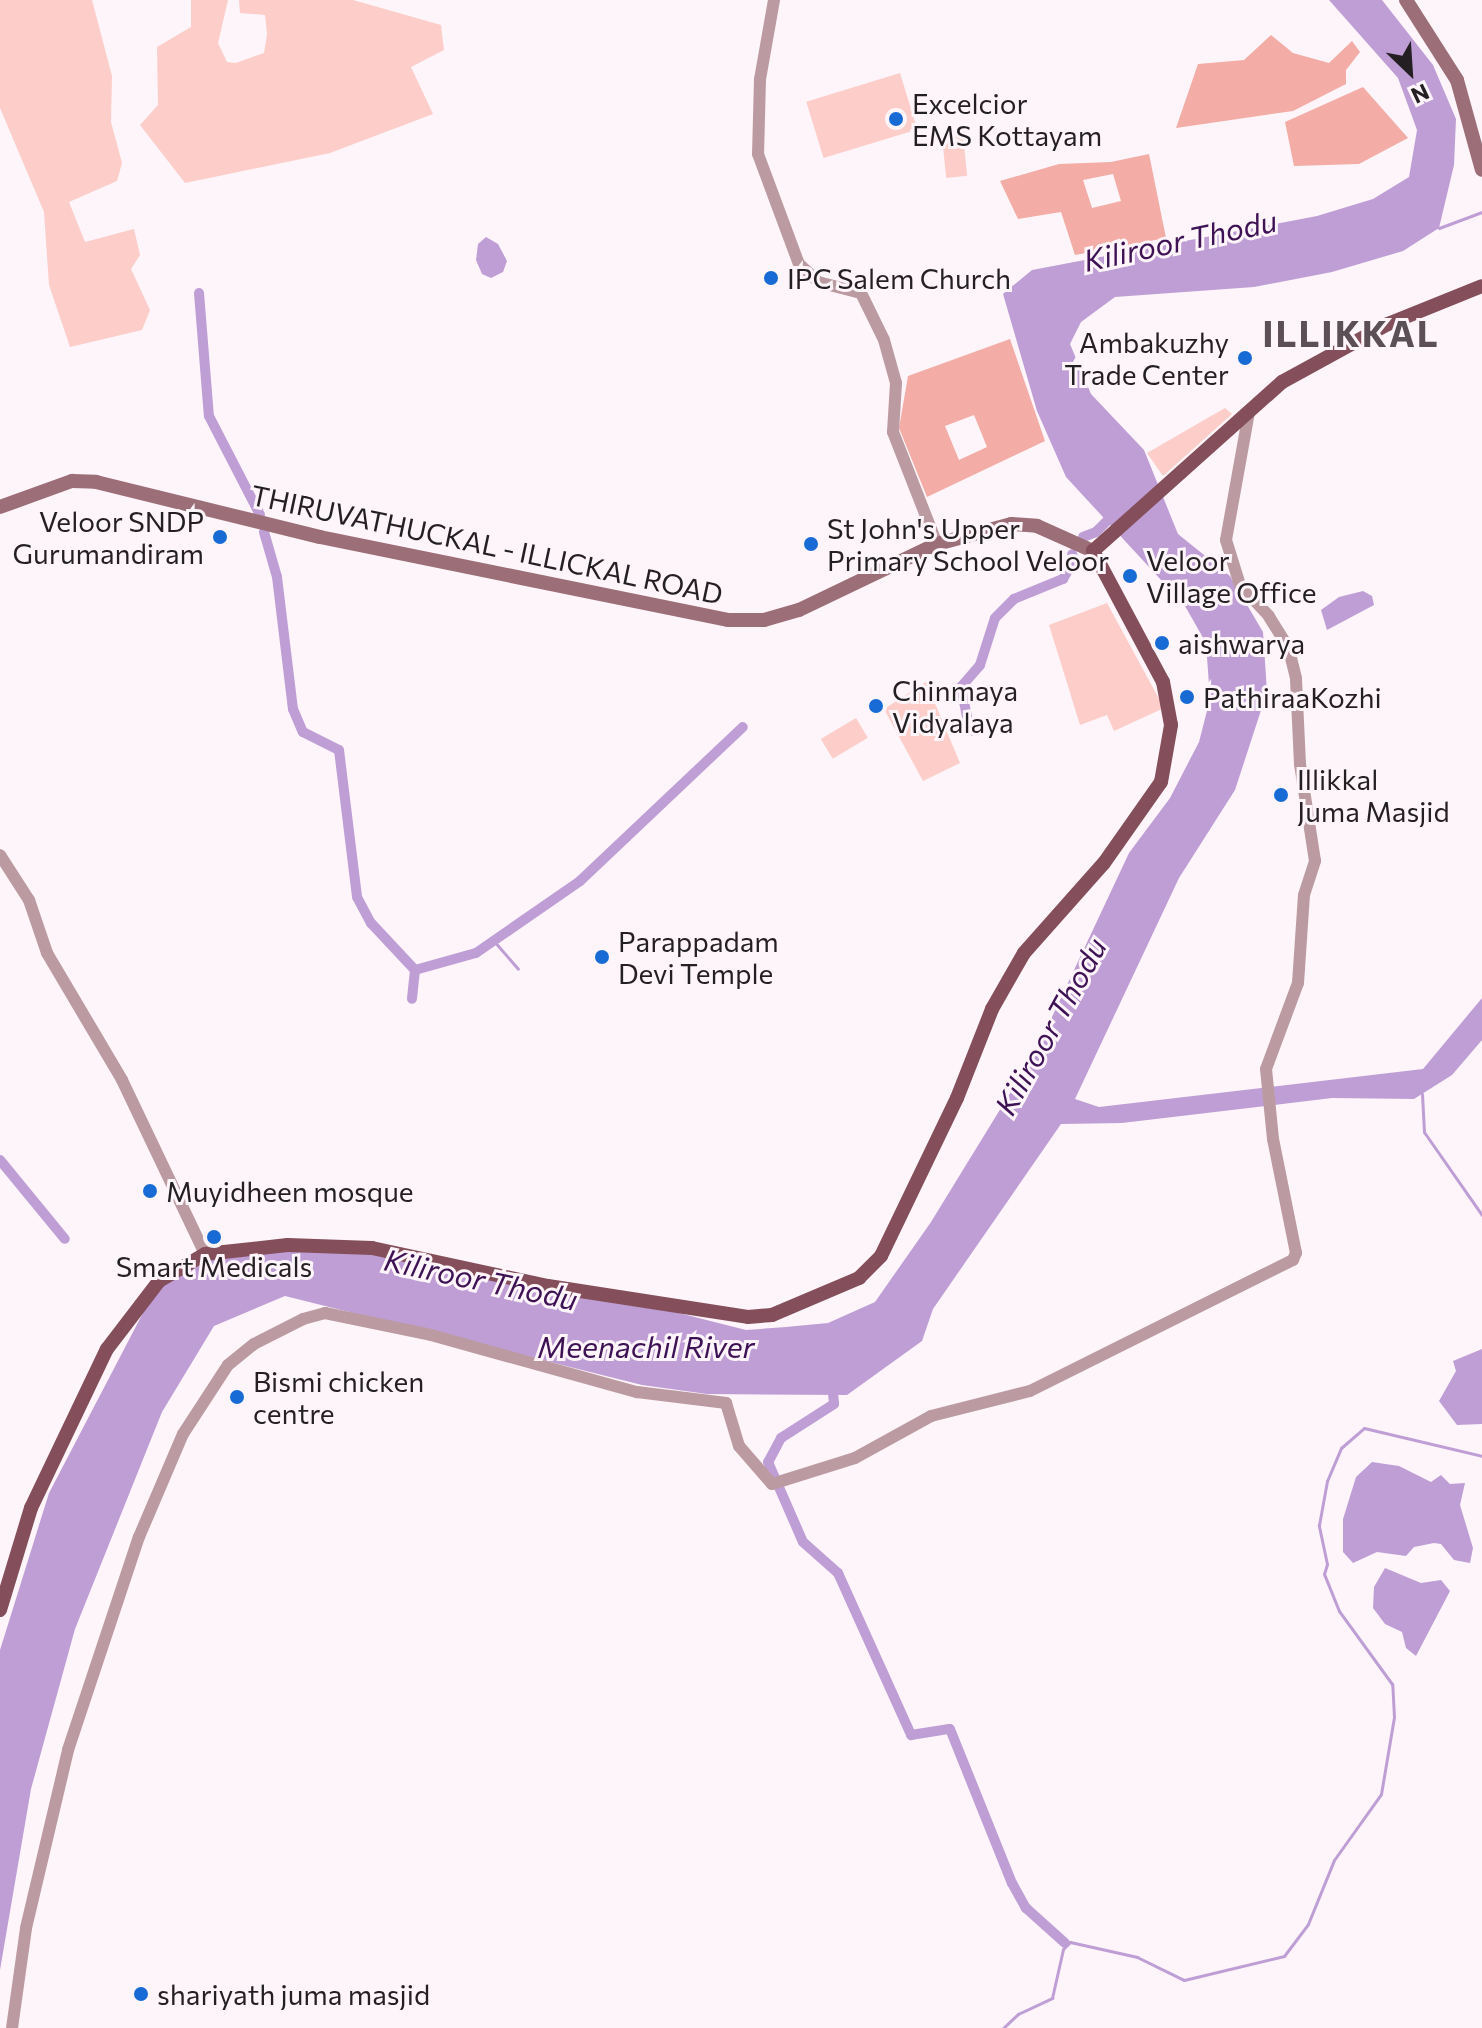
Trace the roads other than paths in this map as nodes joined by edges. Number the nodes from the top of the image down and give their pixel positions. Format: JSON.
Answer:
{"nodes":[{"id":1,"x":774,"y":0,"type":"edge"},
{"id":2,"x":1406,"y":0,"type":"edge"},
{"id":3,"x":1482,"y":170,"type":"edge"},
{"id":4,"x":1482,"y":286,"type":"edge"},
{"id":5,"x":1249,"y":412,"type":"junction"},
{"id":6,"x":0,"y":507,"type":"edge"},
{"id":7,"x":937,"y":544,"type":"junction"},
{"id":8,"x":1097,"y":547,"type":"junction"},
{"id":9,"x":0,"y":855,"type":"edge"},
{"id":10,"x":205,"y":1254,"type":"junction"},
{"id":11,"x":0,"y":1610,"type":"edge"},
{"id":12,"x":12,"y":2028,"type":"edge"}],
"edges":[{"from":1,"to":7,"type":"street"},
{"from":2,"to":3,"type":"main road"},
{"from":4,"to":5,"type":"main road"},
{"from":5,"to":8,"type":"main road"},
{"from":5,"to":12,"type":"street"},
{"from":6,"to":7,"type":"main road","name":"THIRUVATHUCKAL - ILLICKAL ROAD"},
{"from":7,"to":8,"type":"main road","name":"THIRUVATHUCKAL - ILLICKAL ROAD"},
{"from":8,"to":10,"type":"main road"},
{"from":9,"to":10,"type":"street"},
{"from":10,"to":11,"type":"main road"}]}
